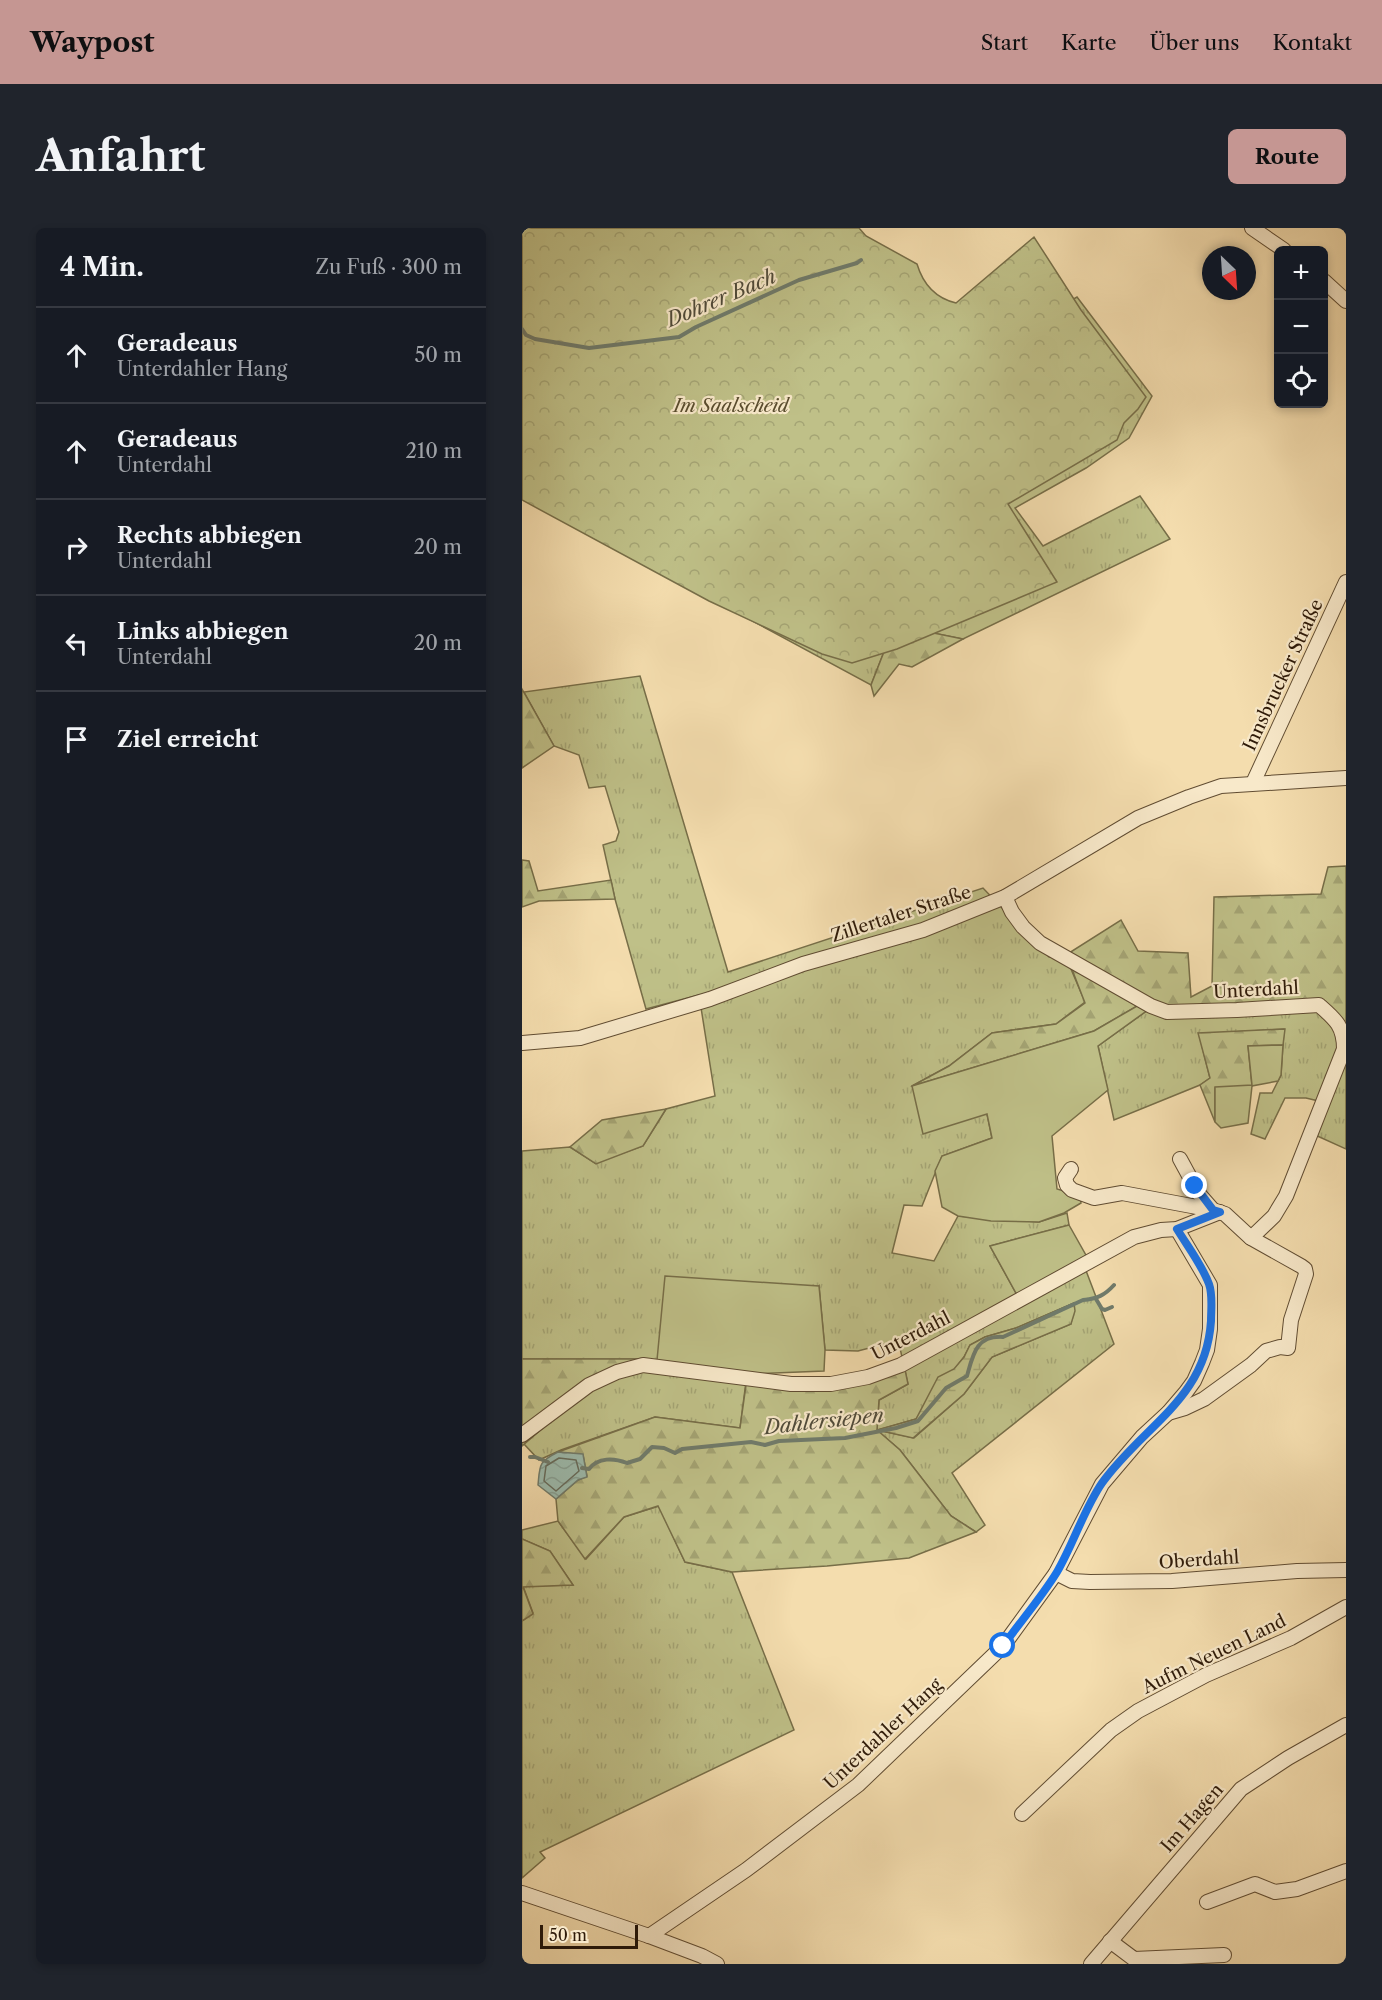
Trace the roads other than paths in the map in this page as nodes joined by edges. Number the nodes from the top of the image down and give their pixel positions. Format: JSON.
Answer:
{"nodes":[{"id":1,"x":1252,"y":228,"type":"edge"},
{"id":2,"x":1278,"y":246,"type":"edge"},
{"id":3,"x":1328,"y":285,"type":"edge"},
{"id":4,"x":1346,"y":301,"type":"edge"},
{"id":5,"x":1346,"y":582,"type":"edge"},
{"id":6,"x":1346,"y":778,"type":"edge"},
{"id":7,"x":1253,"y":783,"type":"junction"},
{"id":8,"x":1005,"y":897,"type":"junction"},
{"id":9,"x":522,"y":1043,"type":"edge"},
{"id":10,"x":1180,"y":1160,"type":"dead end"},
{"id":11,"x":1071,"y":1169,"type":"dead end"},
{"id":12,"x":1217,"y":1211,"type":"junction"},
{"id":13,"x":1177,"y":1229,"type":"junction"},
{"id":14,"x":1251,"y":1238,"type":"junction"},
{"id":15,"x":1168,"y":1413,"type":"junction"},
{"id":16,"x":522,"y":1436,"type":"edge"},
{"id":17,"x":1346,"y":1570,"type":"edge"},
{"id":18,"x":1056,"y":1573,"type":"junction"},
{"id":19,"x":1346,"y":1607,"type":"edge"},
{"id":20,"x":1346,"y":1725,"type":"edge"},
{"id":21,"x":1022,"y":1814,"type":"dead end"},
{"id":22,"x":1346,"y":1871,"type":"edge"},
{"id":23,"x":522,"y":1893,"type":"edge"},
{"id":24,"x":1207,"y":1902,"type":"dead end"},
{"id":25,"x":649,"y":1936,"type":"junction"},
{"id":26,"x":1110,"y":1941,"type":"junction"},
{"id":27,"x":1224,"y":1954,"type":"dead end"},
{"id":28,"x":717,"y":1964,"type":"edge"},
{"id":29,"x":1091,"y":1964,"type":"edge"}],
"edges":[{"from":1,"to":2,"type":"street"},
{"from":3,"to":4,"type":"street"},
{"from":5,"to":7,"type":"street","name":"Innsbrucker Straße"},
{"from":6,"to":7,"type":"street","name":"Zillertaler Straße"},
{"from":7,"to":8,"type":"street","name":"Zillertaler Straße"},
{"from":8,"to":9,"type":"street","name":"Zillertaler Straße"},
{"from":8,"to":14,"type":"street","name":"Unterdahl"},
{"from":10,"to":12,"type":"street"},
{"from":11,"to":12,"type":"street"},
{"from":12,"to":13,"type":"street","name":"Unterdahl"},
{"from":12,"to":14,"type":"street"},
{"from":13,"to":15,"type":"street"},
{"from":13,"to":16,"type":"street","name":"Unterdahl"},
{"from":14,"to":15,"type":"street"},
{"from":15,"to":18,"type":"street"},
{"from":17,"to":18,"type":"street","name":"Oberdahl"},
{"from":18,"to":25,"type":"street","name":"Unterdahler Hang"},
{"from":19,"to":21,"type":"street","name":"Aufm Neuen Land"},
{"from":20,"to":26,"type":"street","name":"Im Hagen"},
{"from":22,"to":24,"type":"street"},
{"from":23,"to":25,"type":"street"},
{"from":25,"to":28,"type":"street"},
{"from":26,"to":27,"type":"street"},
{"from":26,"to":29,"type":"street","name":"Im Hagen"}]}
